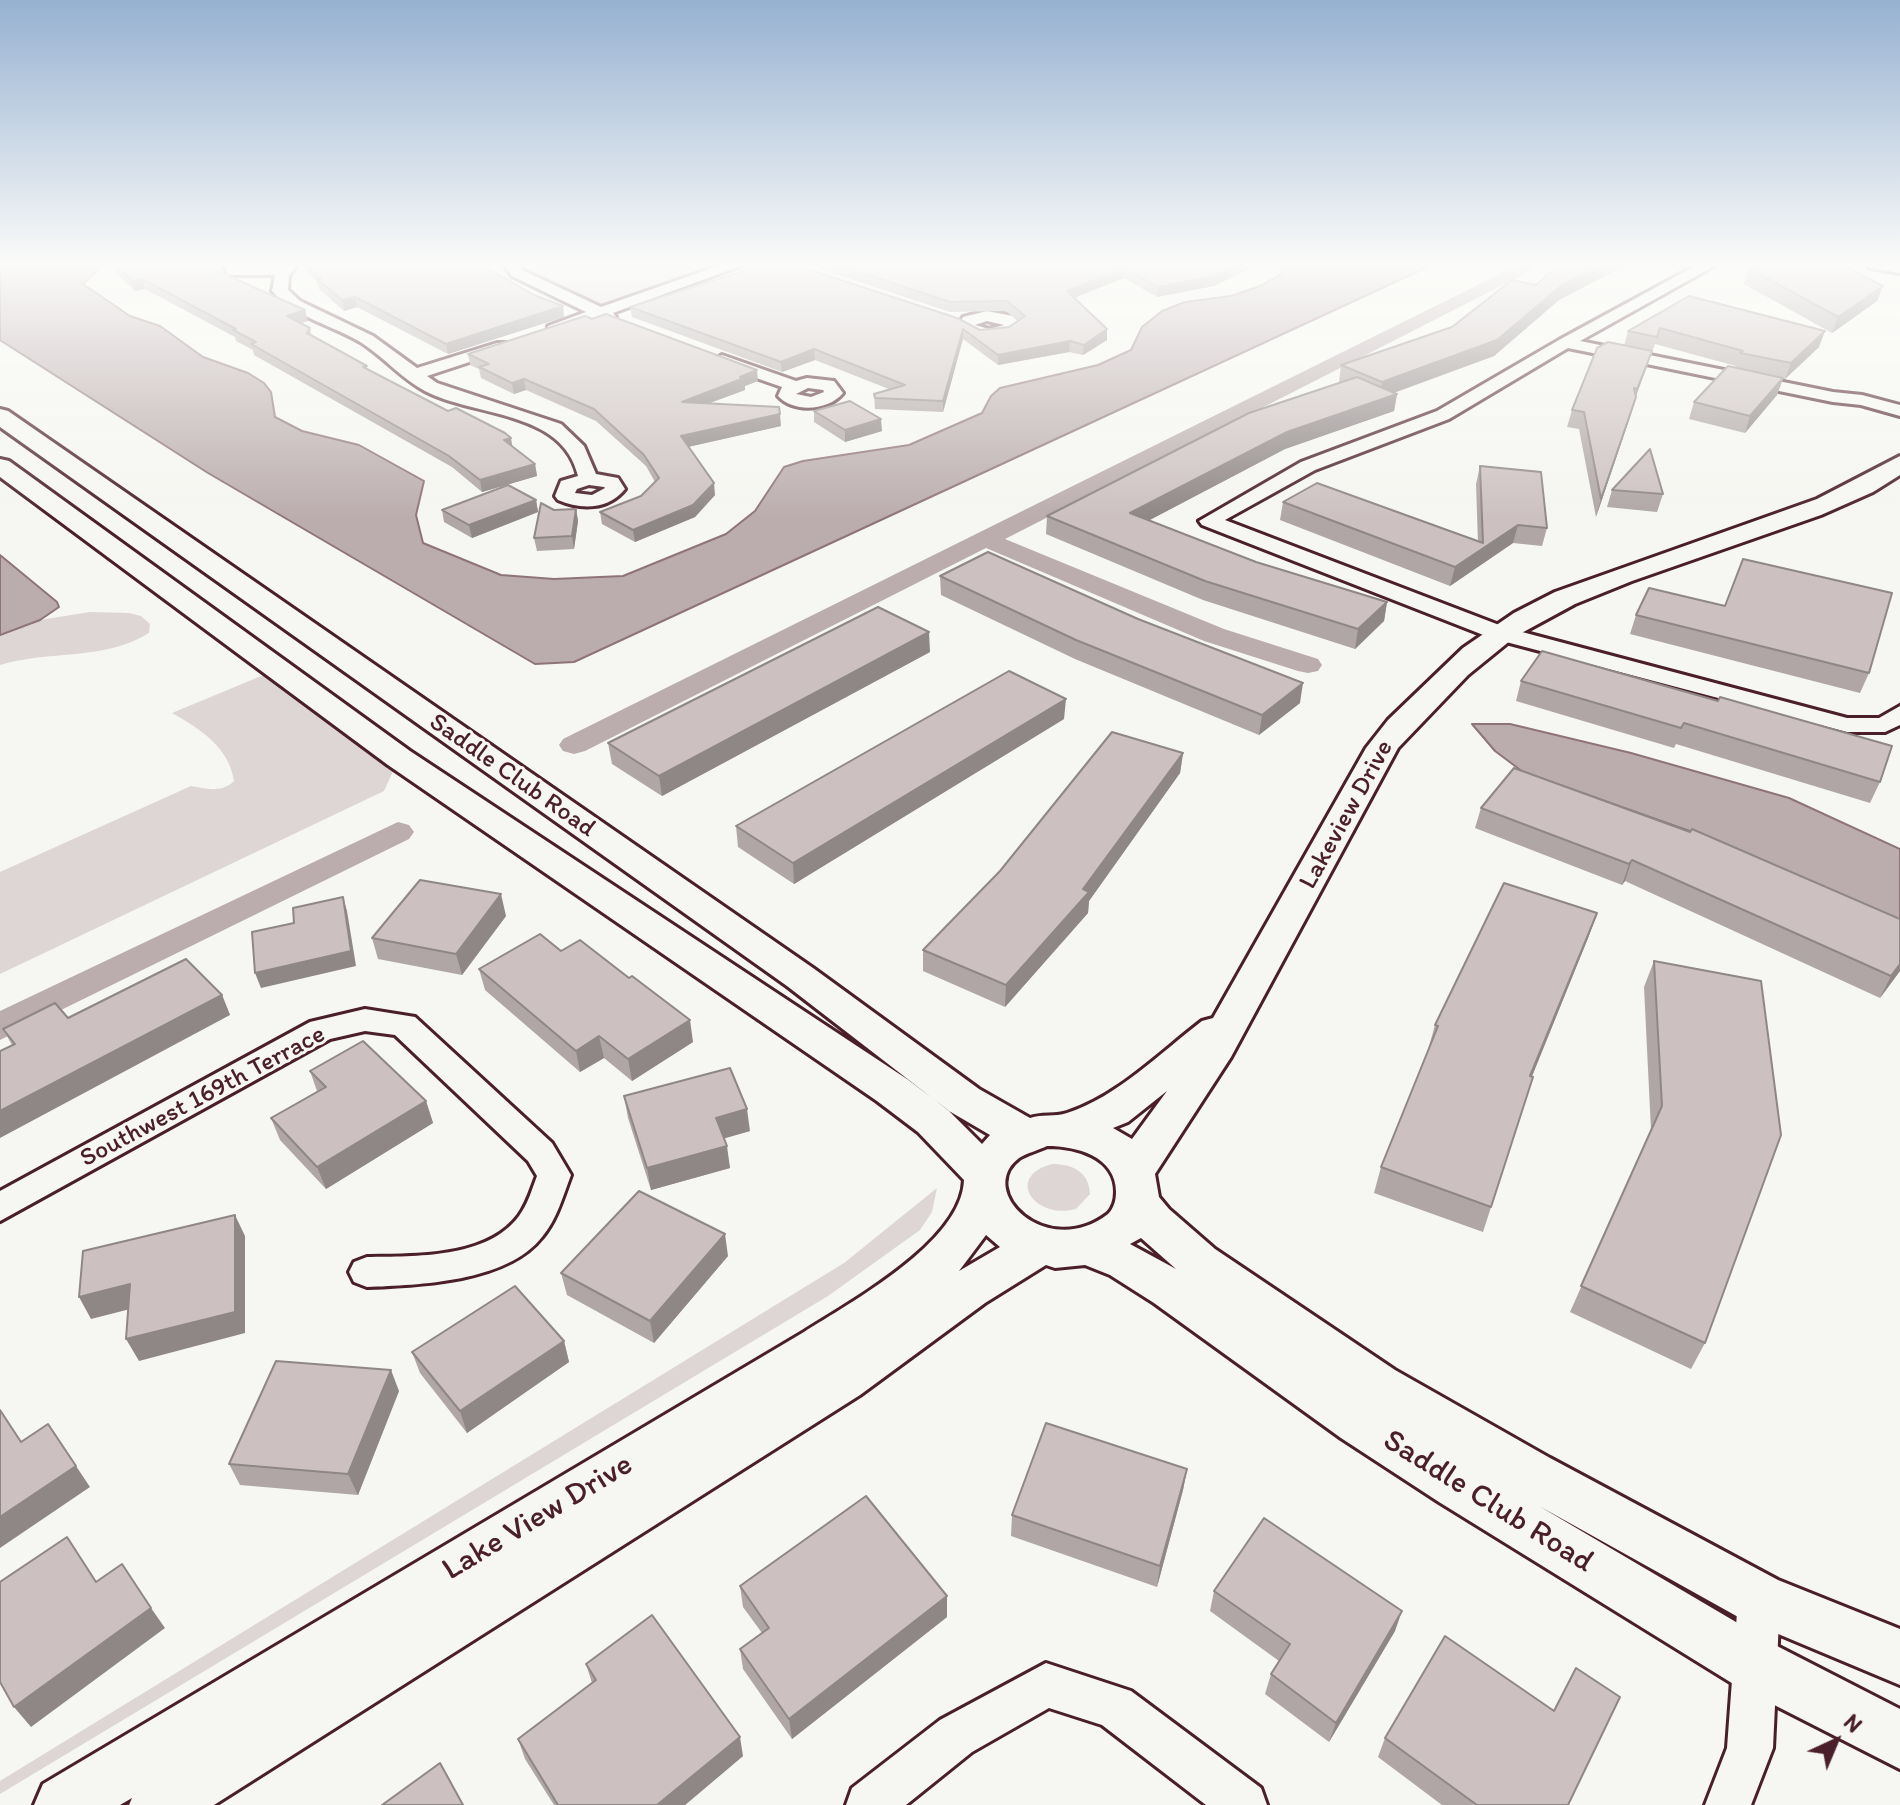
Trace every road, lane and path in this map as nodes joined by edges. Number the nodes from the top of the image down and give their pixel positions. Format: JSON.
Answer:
{"nodes":[{"id":1,"x":380,"y":349,"type":"edge"},
{"id":2,"x":491,"y":349,"type":"edge"},
{"id":3,"x":1554,"y":349,"type":"edge"},
{"id":4,"x":1596,"y":349,"type":"edge"},
{"id":5,"x":704,"y":353,"type":"edge"},
{"id":6,"x":412,"y":375,"type":"junction"},
{"id":7,"x":794,"y":386,"type":"dead end"},
{"id":8,"x":1899,"y":411,"type":"edge"},
{"id":9,"x":0,"y":416,"type":"edge"},
{"id":10,"x":1900,"y":463,"type":"edge"},
{"id":11,"x":0,"y":466,"type":"edge"},
{"id":12,"x":588,"y":479,"type":"dead end"},
{"id":13,"x":1499,"y":633,"type":"junction"},
{"id":14,"x":1900,"y":713,"type":"edge"},
{"id":15,"x":1227,"y":1023,"type":"junction"},
{"id":16,"x":1068,"y":1130,"type":"junction"},
{"id":17,"x":1024,"y":1135,"type":"junction"},
{"id":18,"x":985,"y":1187,"type":"junction"},
{"id":19,"x":1136,"y":1187,"type":"junction"},
{"id":20,"x":0,"y":1207,"type":"edge"},
{"id":21,"x":1063,"y":1247,"type":"junction"},
{"id":22,"x":367,"y":1272,"type":"dead end"},
{"id":23,"x":1759,"y":1599,"type":"junction"},
{"id":24,"x":1900,"y":1657,"type":"edge"},
{"id":25,"x":1755,"y":1665,"type":"junction"},
{"id":26,"x":1900,"y":1740,"type":"edge"},
{"id":27,"x":64,"y":1805,"type":"edge"},
{"id":28,"x":159,"y":1805,"type":"edge"},
{"id":29,"x":869,"y":1805,"type":"edge"},
{"id":30,"x":1244,"y":1805,"type":"edge"},
{"id":31,"x":1728,"y":1805,"type":"edge"}],
"edges":[{"from":1,"to":6,"type":"street"},
{"from":2,"to":6,"type":"street"},
{"from":3,"to":13,"type":"street"},
{"from":4,"to":8,"type":"street"},
{"from":5,"to":7,"type":"street"},
{"from":6,"to":12,"type":"street"},
{"from":9,"to":17,"type":"street","name":"Saddle Club Road"},
{"from":10,"to":13,"type":"street","name":"Lakeview Drive"},
{"from":11,"to":18,"type":"street","name":"Saddle Club Road"},
{"from":13,"to":14,"type":"street"},
{"from":13,"to":15,"type":"street","name":"Lakeview Drive"},
{"from":15,"to":16,"type":"street","name":"Lakeview Drive"},
{"from":15,"to":19,"type":"street","name":"Lakeview Drive"},
{"from":16,"to":17,"type":"street"},
{"from":16,"to":19,"type":"street"},
{"from":17,"to":18,"type":"street"},
{"from":18,"to":21,"type":"street"},
{"from":18,"to":27,"type":"street","name":"Lake View Drive"},
{"from":19,"to":21,"type":"street"},
{"from":19,"to":23,"type":"street","name":"Saddle Club Road"},
{"from":20,"to":22,"type":"street","name":"Southwest 169th Terrace"},
{"from":21,"to":25,"type":"street","name":"Saddle Club Road"},
{"from":21,"to":28,"type":"street","name":"Lake View Drive"},
{"from":23,"to":24,"type":"street","name":"Saddle Club Road"},
{"from":23,"to":25,"type":"street"},
{"from":25,"to":26,"type":"street","name":"Saddle Club Road"},
{"from":25,"to":31,"type":"street"},
{"from":29,"to":30,"type":"street"}]}
